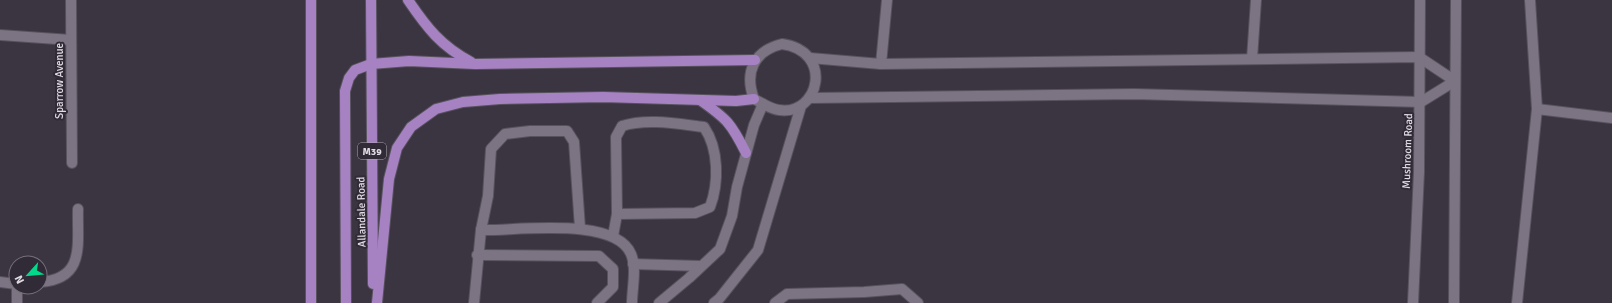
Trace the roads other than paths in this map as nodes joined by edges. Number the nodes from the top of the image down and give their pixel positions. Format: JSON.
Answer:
{"nodes":[{"id":1,"x":71,"y":0,"type":"edge"},
{"id":2,"x":311,"y":0,"type":"edge"},
{"id":3,"x":371,"y":0,"type":"edge"},
{"id":4,"x":408,"y":0,"type":"edge"},
{"id":5,"x":887,"y":0,"type":"edge"},
{"id":6,"x":1256,"y":0,"type":"edge"},
{"id":7,"x":1420,"y":0,"type":"edge"},
{"id":8,"x":1456,"y":0,"type":"edge"},
{"id":9,"x":1530,"y":0,"type":"edge"},
{"id":10,"x":0,"y":35,"type":"edge"},
{"id":11,"x":71,"y":40,"type":"junction"},
{"id":12,"x":1419,"y":57,"type":"junction"},
{"id":13,"x":810,"y":58,"type":"junction"},
{"id":14,"x":1252,"y":59,"type":"junction"},
{"id":15,"x":755,"y":60,"type":"junction"},
{"id":16,"x":371,"y":64,"type":"junction"},
{"id":17,"x":475,"y":64,"type":"junction"},
{"id":18,"x":881,"y":64,"type":"junction"},
{"id":19,"x":1455,"y":81,"type":"junction"},
{"id":20,"x":754,"y":98,"type":"junction"},
{"id":21,"x":809,"y":98,"type":"junction"},
{"id":22,"x":700,"y":100,"type":"junction"},
{"id":23,"x":1420,"y":102,"type":"junction"},
{"id":24,"x":763,"y":104,"type":"junction"},
{"id":25,"x":801,"y":106,"type":"junction"},
{"id":26,"x":1538,"y":109,"type":"junction"},
{"id":27,"x":1612,"y":118,"type":"edge"},
{"id":28,"x":746,"y":153,"type":"junction"},
{"id":29,"x":72,"y":163,"type":"dead end"},
{"id":30,"x":78,"y":209,"type":"dead end"},
{"id":31,"x":617,"y":214,"type":"junction"},
{"id":32,"x":580,"y":228,"type":"junction"},
{"id":33,"x":481,"y":230,"type":"junction"},
{"id":34,"x":613,"y":236,"type":"junction"},
{"id":35,"x":477,"y":255,"type":"junction"},
{"id":36,"x":633,"y":264,"type":"junction"},
{"id":37,"x":701,"y":266,"type":"junction"},
{"id":38,"x":48,"y":280,"type":"edge"},
{"id":39,"x":311,"y":303,"type":"edge"},
{"id":40,"x":346,"y":303,"type":"edge"},
{"id":41,"x":373,"y":303,"type":"edge"},
{"id":42,"x":377,"y":303,"type":"edge"},
{"id":43,"x":474,"y":303,"type":"edge"},
{"id":44,"x":597,"y":303,"type":"edge"},
{"id":45,"x":632,"y":303,"type":"edge"},
{"id":46,"x":659,"y":303,"type":"edge"},
{"id":47,"x":714,"y":303,"type":"edge"},
{"id":48,"x":775,"y":303,"type":"edge"},
{"id":49,"x":918,"y":303,"type":"edge"},
{"id":50,"x":1414,"y":303,"type":"edge"},
{"id":51,"x":1454,"y":303,"type":"edge"},
{"id":52,"x":1517,"y":303,"type":"edge"}],
"edges":[{"from":1,"to":11,"type":"street","name":"Sparrow Avenue"},
{"from":2,"to":39,"type":"main road"},
{"from":3,"to":16,"type":"main road","name":"Allandale Road","number":"M39"},
{"from":4,"to":17,"type":"main road"},
{"from":5,"to":18,"type":"street"},
{"from":6,"to":14,"type":"street"},
{"from":7,"to":12,"type":"street","name":"Mushroom Road"},
{"from":8,"to":19,"type":"street"},
{"from":9,"to":26,"type":"street"},
{"from":10,"to":11,"type":"street"},
{"from":11,"to":29,"type":"street","name":"Sparrow Avenue"},
{"from":12,"to":14,"type":"street"},
{"from":12,"to":19,"type":"street"},
{"from":12,"to":23,"type":"street","name":"Mushroom Road"},
{"from":13,"to":15,"type":"street"},
{"from":13,"to":18,"type":"street"},
{"from":13,"to":21,"type":"street"},
{"from":14,"to":18,"type":"street"},
{"from":15,"to":17,"type":"main road"},
{"from":15,"to":20,"type":"street"},
{"from":16,"to":17,"type":"main road"},
{"from":16,"to":40,"type":"main road"},
{"from":16,"to":41,"type":"main road","name":"Allandale Road","number":"M39"},
{"from":19,"to":23,"type":"street"},
{"from":19,"to":51,"type":"street"},
{"from":20,"to":22,"type":"main road"},
{"from":20,"to":24,"type":"street"},
{"from":21,"to":23,"type":"street"},
{"from":21,"to":25,"type":"street"},
{"from":22,"to":28,"type":"main road"},
{"from":22,"to":42,"type":"main road"},
{"from":23,"to":50,"type":"street","name":"Mushroom Road"},
{"from":24,"to":25,"type":"street"},
{"from":24,"to":28,"type":"street"},
{"from":25,"to":47,"type":"street"},
{"from":26,"to":27,"type":"street"},
{"from":26,"to":52,"type":"street"},
{"from":28,"to":37,"type":"street"},
{"from":30,"to":38,"type":"street"},
{"from":31,"to":31,"type":"street"},
{"from":31,"to":34,"type":"street"},
{"from":32,"to":33,"type":"street"},
{"from":32,"to":33,"type":"street"},
{"from":32,"to":34,"type":"street"},
{"from":33,"to":35,"type":"street"},
{"from":34,"to":36,"type":"street"},
{"from":35,"to":43,"type":"street"},
{"from":35,"to":44,"type":"street"},
{"from":36,"to":37,"type":"street"},
{"from":36,"to":45,"type":"street"},
{"from":37,"to":46,"type":"street"},
{"from":48,"to":49,"type":"street"}]}
